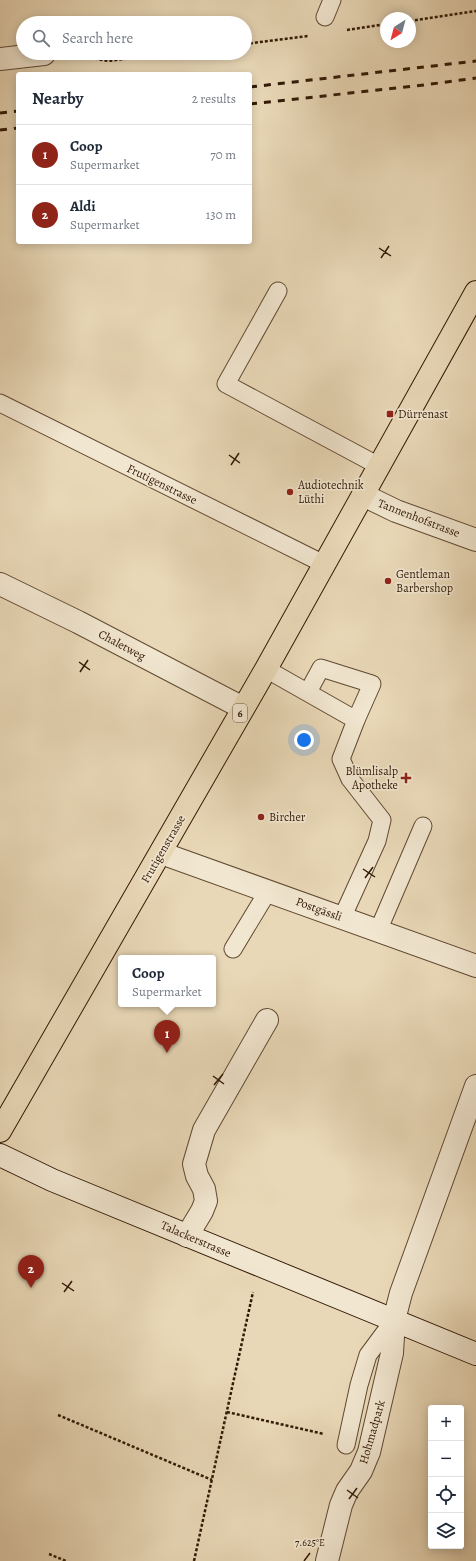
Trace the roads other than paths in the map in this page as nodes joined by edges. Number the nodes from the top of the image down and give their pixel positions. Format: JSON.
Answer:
{"nodes":[{"id":1,"x":332,"y":0,"type":"edge"},
{"id":2,"x":325,"y":17,"type":"dead end"},
{"id":3,"x":16,"y":57,"type":"edge"},
{"id":4,"x":0,"y":59,"type":"edge"},
{"id":5,"x":278,"y":291,"type":"dead end"},
{"id":6,"x":476,"y":292,"type":"edge"},
{"id":7,"x":0,"y":403,"type":"edge"},
{"id":8,"x":379,"y":466,"type":"junction"},
{"id":9,"x":363,"y":495,"type":"junction"},
{"id":10,"x":476,"y":540,"type":"edge"},
{"id":11,"x":324,"y":564,"type":"junction"},
{"id":12,"x":0,"y":584,"type":"edge"},
{"id":13,"x":266,"y":669,"type":"junction"},
{"id":14,"x":308,"y":692,"type":"junction"},
{"id":15,"x":243,"y":708,"type":"junction"},
{"id":16,"x":356,"y":720,"type":"junction"},
{"id":17,"x":423,"y":826,"type":"dead end"},
{"id":18,"x":161,"y":853,"type":"junction"},
{"id":19,"x":268,"y":891,"type":"junction"},
{"id":20,"x":342,"y":918,"type":"junction"},
{"id":21,"x":378,"y":931,"type":"junction"},
{"id":22,"x":233,"y":949,"type":"dead end"},
{"id":23,"x":476,"y":966,"type":"edge"},
{"id":24,"x":267,"y":1020,"type":"dead end"},
{"id":25,"x":476,"y":1086,"type":"edge"},
{"id":26,"x":0,"y":1131,"type":"edge"},
{"id":27,"x":0,"y":1155,"type":"edge"},
{"id":28,"x":187,"y":1236,"type":"junction"},
{"id":29,"x":394,"y":1320,"type":"junction"},
{"id":30,"x":476,"y":1354,"type":"edge"},
{"id":31,"x":346,"y":1445,"type":"dead end"},
{"id":32,"x":327,"y":1561,"type":"edge"}],
"edges":[{"from":1,"to":2,"type":"lane"},
{"from":3,"to":4,"type":"street"},
{"from":5,"to":8,"type":"lane"},
{"from":6,"to":8,"type":"main road","name":"Frutigenstrasse","number":"6"},
{"from":7,"to":11,"type":"lane","name":"Frutigenstrasse"},
{"from":8,"to":9,"type":"main road","name":"Frutigenstrasse","number":"6"},
{"from":9,"to":10,"type":"street","name":"Tannenhofstrasse"},
{"from":9,"to":11,"type":"main road","name":"Frutigenstrasse","number":"6"},
{"from":11,"to":13,"type":"main road","name":"Frutigenstrasse","number":"6"},
{"from":12,"to":15,"type":"street","name":"Chaletweg"},
{"from":13,"to":14,"type":"lane"},
{"from":13,"to":15,"type":"main road","name":"Frutigenstrasse","number":"6"},
{"from":14,"to":16,"type":"lane"},
{"from":14,"to":16,"type":"lane"},
{"from":15,"to":18,"type":"main road","name":"Frutigenstrasse","number":"6"},
{"from":16,"to":20,"type":"lane"},
{"from":17,"to":21,"type":"lane"},
{"from":18,"to":19,"type":"street","name":"Postgässli"},
{"from":18,"to":26,"type":"main road","name":"Frutigenstrasse","number":"6"},
{"from":19,"to":20,"type":"street","name":"Postgässli"},
{"from":19,"to":22,"type":"lane"},
{"from":20,"to":21,"type":"street","name":"Postgässli"},
{"from":21,"to":23,"type":"street","name":"Postgässli"},
{"from":24,"to":28,"type":"street"},
{"from":25,"to":29,"type":"street"},
{"from":27,"to":28,"type":"street","name":"Talackerstrasse"},
{"from":28,"to":29,"type":"street","name":"Talackerstrasse"},
{"from":29,"to":30,"type":"street","name":"Talackerstrasse"},
{"from":29,"to":31,"type":"lane"},
{"from":29,"to":32,"type":"street","name":"Hohmadpark"}]}
